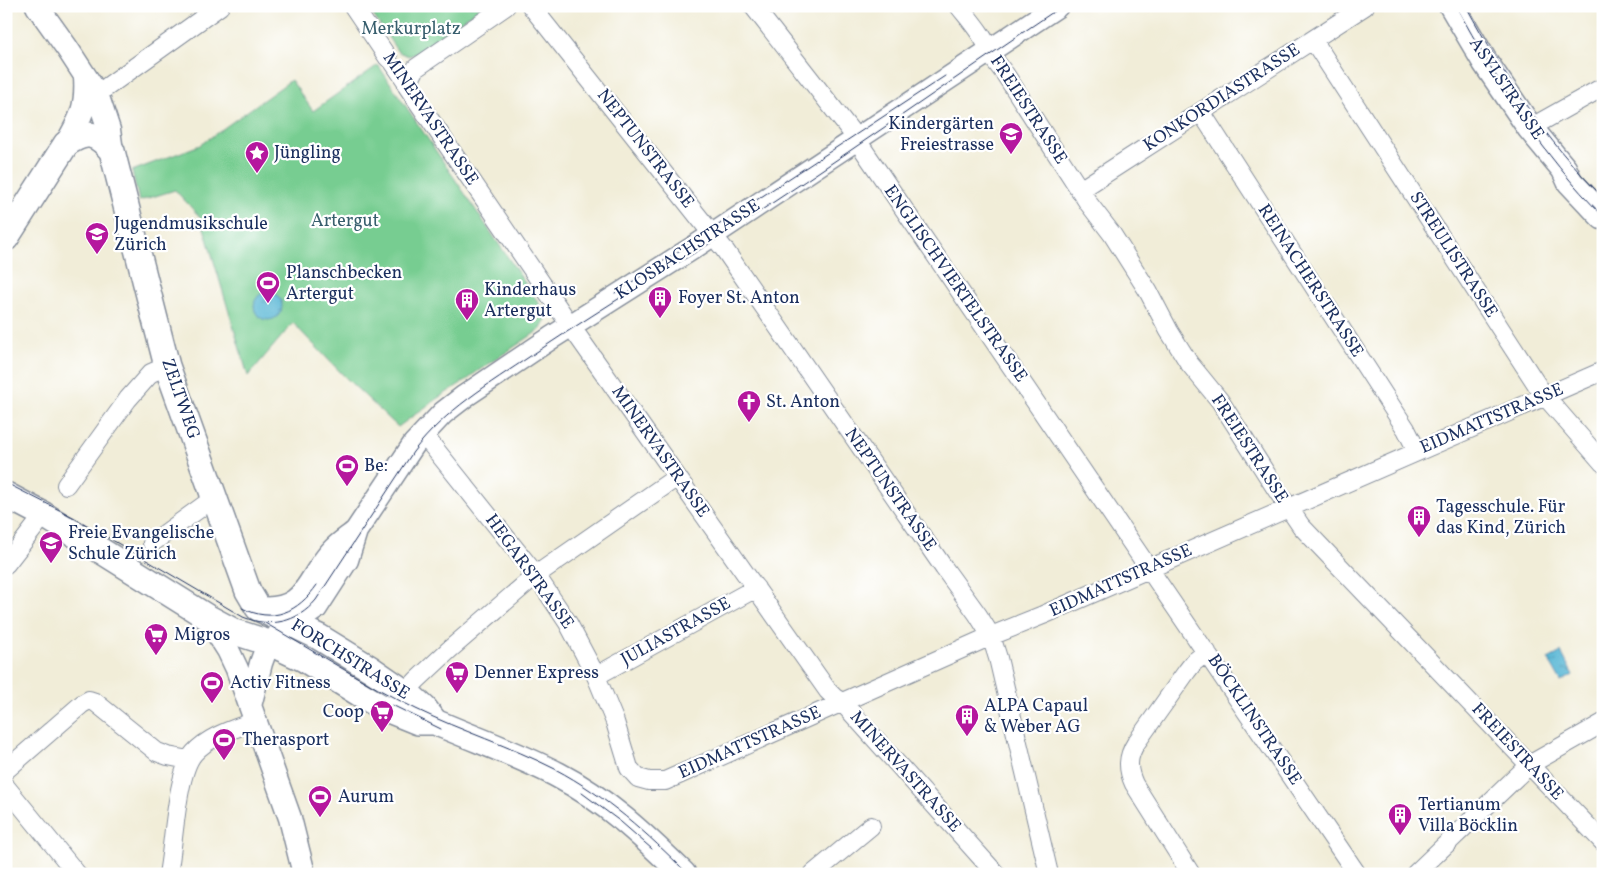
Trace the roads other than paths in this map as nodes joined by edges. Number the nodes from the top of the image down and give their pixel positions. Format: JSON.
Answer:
{"nodes":[{"id":1,"x":37,"y":6,"type":"edge"},
{"id":2,"x":220,"y":6,"type":"edge"},
{"id":3,"x":353,"y":6,"type":"edge"},
{"id":4,"x":506,"y":6,"type":"edge"},
{"id":5,"x":531,"y":6,"type":"edge"},
{"id":6,"x":753,"y":6,"type":"edge"},
{"id":7,"x":959,"y":6,"type":"edge"},
{"id":8,"x":1057,"y":6,"type":"edge"},
{"id":9,"x":1365,"y":6,"type":"edge"},
{"id":10,"x":1452,"y":6,"type":"edge"},
{"id":11,"x":1313,"y":40,"type":"junction"},
{"id":12,"x":990,"y":50,"type":"junction"},
{"id":13,"x":388,"y":58,"type":"joint"},
{"id":14,"x":91,"y":86,"type":"junction"},
{"id":15,"x":407,"y":86,"type":"junction"},
{"id":16,"x":1603,"y":87,"type":"edge"},
{"id":17,"x":1201,"y":112,"type":"junction"},
{"id":18,"x":1530,"y":128,"type":"junction"},
{"id":19,"x":856,"y":140,"type":"junction"},
{"id":20,"x":66,"y":144,"type":"junction"},
{"id":21,"x":112,"y":151,"type":"junction"},
{"id":22,"x":1564,"y":170,"type":"junction"},
{"id":23,"x":1080,"y":190,"type":"junction"},
{"id":24,"x":1603,"y":202,"type":"edge"},
{"id":25,"x":15,"y":213,"type":"edge"},
{"id":26,"x":1603,"y":218,"type":"edge"},
{"id":27,"x":713,"y":234,"type":"junction"},
{"id":28,"x":6,"y":238,"type":"edge"},
{"id":29,"x":570,"y":326,"type":"junction"},
{"id":30,"x":167,"y":366,"type":"junction"},
{"id":31,"x":1603,"y":371,"type":"edge"},
{"id":32,"x":1545,"y":396,"type":"junction"},
{"id":33,"x":423,"y":434,"type":"junction"},
{"id":34,"x":1417,"y":451,"type":"junction"},
{"id":35,"x":1603,"y":463,"type":"edge"},
{"id":36,"x":677,"y":476,"type":"junction"},
{"id":37,"x":66,"y":485,"type":"dead end"},
{"id":38,"x":6,"y":495,"type":"edge"},
{"id":39,"x":214,"y":498,"type":"junction"},
{"id":40,"x":1288,"y":508,"type":"junction"},
{"id":41,"x":44,"y":515,"type":"junction"},
{"id":42,"x":356,"y":531,"type":"junction"},
{"id":43,"x":152,"y":544,"type":"dead end"},
{"id":44,"x":6,"y":564,"type":"edge"},
{"id":45,"x":1150,"y":567,"type":"junction"},
{"id":46,"x":536,"y":575,"type":"junction"},
{"id":47,"x":756,"y":588,"type":"junction"},
{"id":48,"x":258,"y":608,"type":"junction"},
{"id":49,"x":207,"y":617,"type":"junction"},
{"id":50,"x":281,"y":634,"type":"junction"},
{"id":51,"x":991,"y":636,"type":"junction"},
{"id":52,"x":1207,"y":652,"type":"junction"},
{"id":53,"x":596,"y":676,"type":"junction"},
{"id":54,"x":406,"y":694,"type":"junction"},
{"id":55,"x":842,"y":702,"type":"junction"},
{"id":56,"x":252,"y":714,"type":"junction"},
{"id":57,"x":435,"y":722,"type":"junction"},
{"id":58,"x":1603,"y":723,"type":"edge"},
{"id":59,"x":188,"y":760,"type":"junction"},
{"id":60,"x":1529,"y":765,"type":"junction"},
{"id":61,"x":6,"y":770,"type":"edge"},
{"id":62,"x":638,"y":778,"type":"joint"},
{"id":63,"x":6,"y":787,"type":"edge"},
{"id":64,"x":871,"y":826,"type":"dead end"},
{"id":65,"x":1603,"y":842,"type":"edge"},
{"id":66,"x":77,"y":874,"type":"edge"},
{"id":67,"x":168,"y":874,"type":"edge"},
{"id":68,"x":304,"y":874,"type":"edge"},
{"id":69,"x":683,"y":874,"type":"edge"},
{"id":70,"x":814,"y":874,"type":"edge"},
{"id":71,"x":996,"y":874,"type":"edge"},
{"id":72,"x":1049,"y":874,"type":"edge"},
{"id":73,"x":1191,"y":874,"type":"edge"},
{"id":74,"x":1358,"y":874,"type":"edge"},
{"id":75,"x":1414,"y":874,"type":"edge"}],
"edges":[{"from":1,"to":14,"type":"street","name":"ZELTWEG"},
{"from":2,"to":14,"type":"street"},
{"from":3,"to":13,"type":"street","name":"MINERVASTRASSE"},
{"from":4,"to":15,"type":"street"},
{"from":5,"to":27,"type":"street","name":"NEPTUNSTRASSE"},
{"from":6,"to":19,"type":"street","name":"ENGLISCHVIERTELSTRASSE"},
{"from":7,"to":12,"type":"street","name":"FREIESTRASSE"},
{"from":8,"to":12,"type":"street","name":"KLOSBACHSTRASSE"},
{"from":9,"to":11,"type":"street","name":"KONKORDIASTRASSE"},
{"from":10,"to":18,"type":"main road","name":"ASYLSTRASSE"},
{"from":11,"to":17,"type":"street","name":"KONKORDIASTRASSE"},
{"from":11,"to":32,"type":"street","name":"STREULISTRASSE"},
{"from":12,"to":19,"type":"street","name":"KLOSBACHSTRASSE"},
{"from":12,"to":23,"type":"street","name":"FREIESTRASSE"},
{"from":13,"to":15,"type":"street","name":"MINERVASTRASSE"},
{"from":14,"to":20,"type":"street"},
{"from":14,"to":21,"type":"street","name":"ZELTWEG"},
{"from":15,"to":29,"type":"street","name":"MINERVASTRASSE"},
{"from":16,"to":18,"type":"street"},
{"from":17,"to":23,"type":"street","name":"KONKORDIASTRASSE"},
{"from":17,"to":34,"type":"street","name":"REINACHERSTRASSE"},
{"from":18,"to":22,"type":"main road","name":"ASYLSTRASSE"},
{"from":19,"to":27,"type":"street","name":"KLOSBACHSTRASSE"},
{"from":19,"to":45,"type":"street","name":"ENGLISCHVIERTELSTRASSE"},
{"from":20,"to":21,"type":"main road"},
{"from":20,"to":25,"type":"main road"},
{"from":21,"to":30,"type":"main road","name":"ZELTWEG"},
{"from":22,"to":24,"type":"main road","name":"ASYLSTRASSE"},
{"from":22,"to":26,"type":"main road","name":"ASYLSTRASSE"},
{"from":23,"to":40,"type":"street","name":"FREIESTRASSE"},
{"from":25,"to":28,"type":"main road"},
{"from":27,"to":29,"type":"street","name":"KLOSBACHSTRASSE"},
{"from":27,"to":51,"type":"street","name":"NEPTUNSTRASSE"},
{"from":29,"to":33,"type":"street","name":"KLOSBACHSTRASSE"},
{"from":29,"to":36,"type":"street","name":"MINERVASTRASSE"},
{"from":30,"to":37,"type":"street"},
{"from":30,"to":39,"type":"main road","name":"ZELTWEG"},
{"from":31,"to":32,"type":"street","name":"EIDMATTSTRASSE"},
{"from":32,"to":34,"type":"street","name":"EIDMATTSTRASSE"},
{"from":32,"to":35,"type":"street","name":"STREULISTRASSE"},
{"from":33,"to":42,"type":"street","name":"KLOSBACHSTRASSE"},
{"from":33,"to":46,"type":"street","name":"HEGARSTRASSE"},
{"from":34,"to":40,"type":"street","name":"EIDMATTSTRASSE"},
{"from":36,"to":46,"type":"street"},
{"from":36,"to":47,"type":"street","name":"MINERVASTRASSE"},
{"from":38,"to":41,"type":"main road"},
{"from":39,"to":43,"type":"street"},
{"from":39,"to":48,"type":"main road","name":"ZELTWEG"},
{"from":40,"to":45,"type":"street","name":"EIDMATTSTRASSE"},
{"from":40,"to":60,"type":"street","name":"FREIESTRASSE"},
{"from":41,"to":44,"type":"street"},
{"from":41,"to":49,"type":"main road"},
{"from":42,"to":48,"type":"street","name":"KLOSBACHSTRASSE"},
{"from":42,"to":50,"type":"street","name":"KLOSBACHSTRASSE"},
{"from":45,"to":51,"type":"street","name":"EIDMATTSTRASSE"},
{"from":45,"to":52,"type":"street","name":"BÖCKLINSTRASSE"},
{"from":46,"to":53,"type":"street","name":"HEGARSTRASSE"},
{"from":46,"to":54,"type":"street"},
{"from":47,"to":53,"type":"street","name":"JULIASTRASSE"},
{"from":47,"to":55,"type":"street","name":"MINERVASTRASSE"},
{"from":48,"to":50,"type":"main road","name":"FORCHSTRASSE"},
{"from":49,"to":50,"type":"main road"},
{"from":49,"to":56,"type":"street"},
{"from":50,"to":54,"type":"main road","name":"FORCHSTRASSE"},
{"from":50,"to":56,"type":"street"},
{"from":50,"to":57,"type":"main road","name":"FORCHSTRASSE"},
{"from":51,"to":55,"type":"street","name":"EIDMATTSTRASSE"},
{"from":51,"to":72,"type":"street","name":"NEPTUNSTRASSE"},
{"from":52,"to":73,"type":"street"},
{"from":52,"to":74,"type":"street","name":"BÖCKLINSTRASSE"},
{"from":53,"to":62,"type":"street","name":"HEGARSTRASSE"},
{"from":54,"to":57,"type":"main road","name":"FORCHSTRASSE"},
{"from":55,"to":62,"type":"street","name":"EIDMATTSTRASSE"},
{"from":55,"to":71,"type":"street","name":"MINERVASTRASSE"},
{"from":56,"to":59,"type":"street"},
{"from":56,"to":68,"type":"street"},
{"from":57,"to":69,"type":"main road","name":"FORCHSTRASSE"},
{"from":58,"to":60,"type":"street"},
{"from":59,"to":61,"type":"street"},
{"from":59,"to":67,"type":"street"},
{"from":60,"to":65,"type":"street","name":"FREIESTRASSE"},
{"from":60,"to":75,"type":"street"},
{"from":63,"to":66,"type":"street"},
{"from":64,"to":70,"type":"street"}]}
